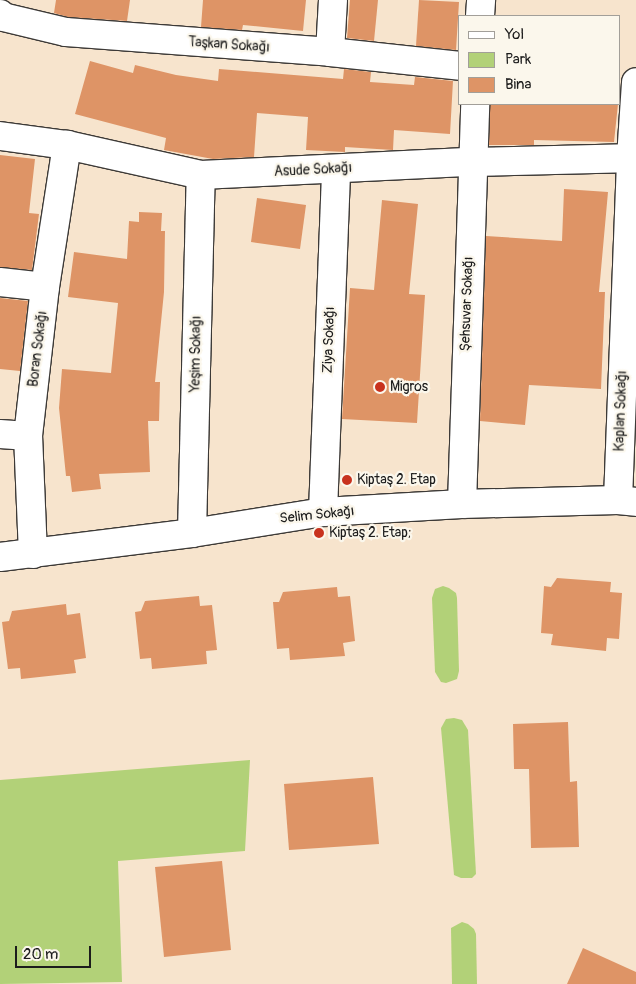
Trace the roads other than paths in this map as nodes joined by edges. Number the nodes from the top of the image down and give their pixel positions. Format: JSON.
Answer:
{"nodes":[{"id":1,"x":333,"y":0,"type":"edge"},
{"id":2,"x":481,"y":0,"type":"edge"},
{"id":3,"x":5,"y":13,"type":"edge"},
{"id":4,"x":480,"y":15,"type":"edge"},
{"id":5,"x":330,"y":52,"type":"junction"},
{"id":6,"x":458,"y":66,"type":"edge"},
{"id":7,"x":636,"y":82,"type":"edge"},
{"id":8,"x":475,"y":105,"type":"edge"},
{"id":9,"x":0,"y":136,"type":"edge"},
{"id":10,"x":67,"y":145,"type":"junction"},
{"id":11,"x":633,"y":158,"type":"edge"},
{"id":12,"x":471,"y":162,"type":"junction"},
{"id":13,"x":336,"y":169,"type":"junction"},
{"id":14,"x":201,"y":175,"type":"junction"},
{"id":15,"x":0,"y":282,"type":"edge"},
{"id":16,"x":45,"y":287,"type":"junction"},
{"id":17,"x":0,"y":434,"type":"edge"},
{"id":18,"x":28,"y":436,"type":"junction"},
{"id":19,"x":627,"y":501,"type":"edge"},
{"id":20,"x":462,"y":504,"type":"junction"},
{"id":21,"x":323,"y":512,"type":"junction"},
{"id":22,"x":192,"y":533,"type":"junction"},
{"id":23,"x":33,"y":554,"type":"junction"},
{"id":24,"x":0,"y":558,"type":"edge"}],
"edges":[{"from":1,"to":5,"type":"street"},
{"from":2,"to":4,"type":"street"},
{"from":3,"to":5,"type":"street","name":"Taşkan Sokağı"},
{"from":5,"to":6,"type":"street","name":"Taşkan Sokağı"},
{"from":7,"to":11,"type":"street","name":"Kaplan Sokağı"},
{"from":8,"to":12,"type":"street","name":"Şehsuvar Sokağı"},
{"from":9,"to":10,"type":"street","name":"Asude Sokağı"},
{"from":10,"to":14,"type":"street","name":"Asude Sokağı"},
{"from":10,"to":16,"type":"street","name":"Boran Sokağı"},
{"from":11,"to":12,"type":"street","name":"Asude Sokağı"},
{"from":11,"to":19,"type":"street","name":"Kaplan Sokağı"},
{"from":12,"to":13,"type":"street","name":"Asude Sokağı"},
{"from":12,"to":20,"type":"street","name":"Şehsuvar Sokağı"},
{"from":13,"to":14,"type":"street","name":"Asude Sokağı"},
{"from":13,"to":21,"type":"street","name":"Ziya Sokağı"},
{"from":14,"to":22,"type":"street","name":"Yeşim Sokağı"},
{"from":15,"to":16,"type":"street"},
{"from":16,"to":18,"type":"street","name":"Boran Sokağı"},
{"from":17,"to":18,"type":"street"},
{"from":18,"to":23,"type":"street","name":"Boran Sokağı"},
{"from":19,"to":20,"type":"street","name":"Selim Sokağı"},
{"from":20,"to":21,"type":"street","name":"Selim Sokağı"},
{"from":21,"to":22,"type":"street","name":"Selim Sokağı"},
{"from":22,"to":23,"type":"street","name":"Selim Sokağı"},
{"from":23,"to":24,"type":"street","name":"Selim Sokağı"}]}
